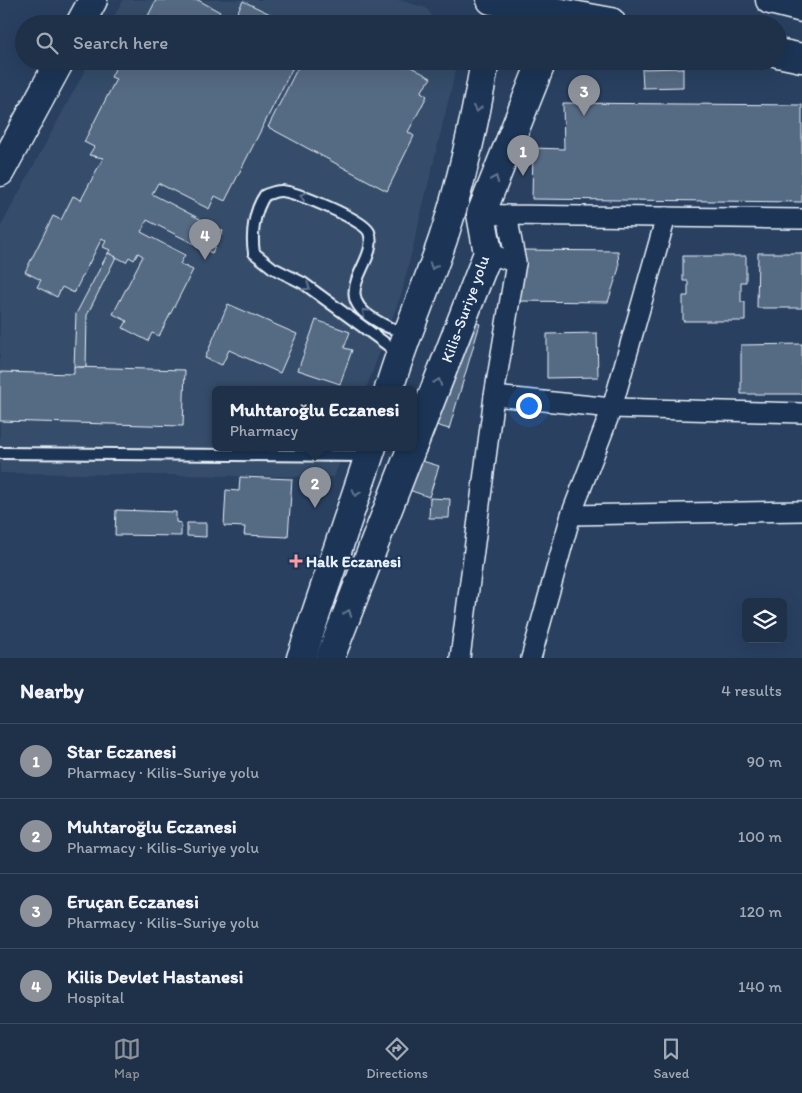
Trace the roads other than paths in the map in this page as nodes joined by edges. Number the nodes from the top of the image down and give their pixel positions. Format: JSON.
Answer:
{"nodes":[{"id":1,"x":93,"y":0,"type":"edge"},
{"id":2,"x":770,"y":0,"type":"edge"},
{"id":3,"x":493,"y":6,"type":"edge"},
{"id":4,"x":802,"y":8,"type":"edge"},
{"id":5,"x":559,"y":12,"type":"edge"},
{"id":6,"x":85,"y":15,"type":"edge"},
{"id":7,"x":573,"y":15,"type":"edge"},
{"id":8,"x":787,"y":55,"type":"edge"},
{"id":9,"x":802,"y":58,"type":"edge"},
{"id":10,"x":55,"y":70,"type":"edge"},
{"id":11,"x":483,"y":70,"type":"edge"},
{"id":12,"x":539,"y":70,"type":"edge"},
{"id":13,"x":0,"y":172,"type":"edge"},
{"id":14,"x":494,"y":215,"type":"junction"},
{"id":15,"x":666,"y":217,"type":"junction"},
{"id":16,"x":802,"y":219,"type":"edge"},
{"id":17,"x":488,"y":254,"type":"junction"},
{"id":18,"x":516,"y":262,"type":"junction"},
{"id":19,"x":408,"y":332,"type":"junction"},
{"id":20,"x":398,"y":358,"type":"junction"},
{"id":21,"x":390,"y":386,"type":"edge"},
{"id":22,"x":494,"y":396,"type":"junction"},
{"id":23,"x":612,"y":408,"type":"junction"},
{"id":24,"x":802,"y":413,"type":"edge"},
{"id":25,"x":417,"y":435,"type":"edge"},
{"id":26,"x":370,"y":451,"type":"edge"},
{"id":27,"x":411,"y":451,"type":"edge"},
{"id":28,"x":0,"y":453,"type":"edge"},
{"id":29,"x":802,"y":511,"type":"edge"},
{"id":30,"x":571,"y":515,"type":"junction"},
{"id":31,"x":301,"y":658,"type":"edge"},
{"id":32,"x":330,"y":658,"type":"edge"},
{"id":33,"x":460,"y":658,"type":"edge"},
{"id":34,"x":531,"y":658,"type":"edge"}],
"edges":[{"from":1,"to":6,"type":"main road"},
{"from":2,"to":4,"type":"main road"},
{"from":3,"to":5,"type":"main road"},
{"from":5,"to":7,"type":"main road"},
{"from":8,"to":9,"type":"main road"},
{"from":10,"to":13,"type":"main road"},
{"from":11,"to":19,"type":"main road","one_way":true},
{"from":14,"to":12,"type":"main road","one_way":true},
{"from":14,"to":15,"type":"street"},
{"from":14,"to":17,"type":"main road","name":"Kilis-Suriye yolu"},
{"from":14,"to":18,"type":"street"},
{"from":15,"to":16,"type":"street"},
{"from":15,"to":23,"type":"street"},
{"from":17,"to":18,"type":"street"},
{"from":25,"to":17,"type":"main road","name":"Kilis-Suriye yolu","one_way":true},
{"from":18,"to":22,"type":"street"},
{"from":19,"to":20,"type":"main road"},
{"from":19,"to":20,"type":"lane","one_way":true},
{"from":20,"to":21,"type":"main road"},
{"from":22,"to":23,"type":"street"},
{"from":22,"to":33,"type":"street"},
{"from":23,"to":24,"type":"street"},
{"from":23,"to":30,"type":"street"},
{"from":26,"to":28,"type":"lane"},
{"from":26,"to":31,"type":"main road","one_way":true},
{"from":32,"to":27,"type":"main road","name":"Kilis-Suriye yolu","one_way":true},
{"from":29,"to":30,"type":"street"},
{"from":30,"to":34,"type":"street"}]}
